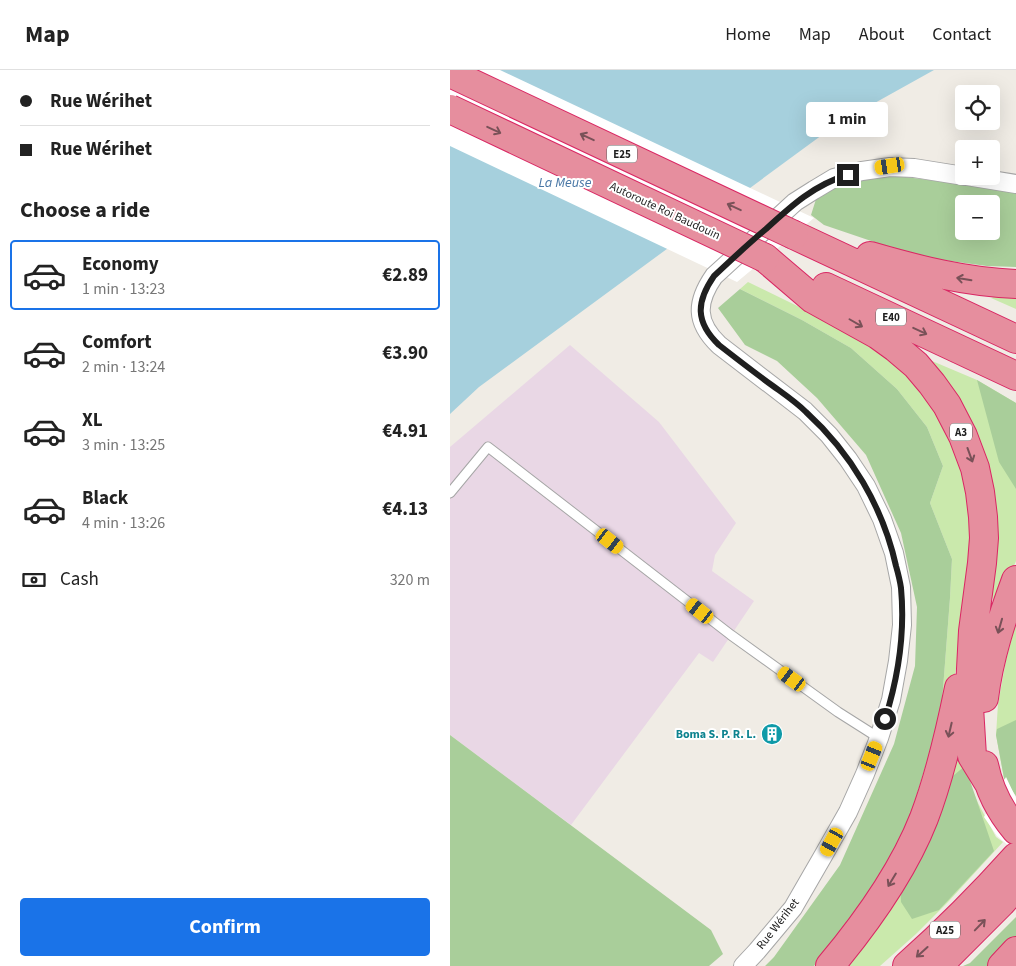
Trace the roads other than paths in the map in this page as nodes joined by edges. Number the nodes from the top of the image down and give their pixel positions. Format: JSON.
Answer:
{"nodes":[{"id":1,"x":450,"y":72,"type":"edge"},
{"id":2,"x":450,"y":109,"type":"edge"},
{"id":3,"x":955,"y":174,"type":"edge"},
{"id":4,"x":1000,"y":181,"type":"edge"},
{"id":5,"x":1016,"y":184,"type":"edge"},
{"id":6,"x":794,"y":235,"type":"junction"},
{"id":7,"x":766,"y":258,"type":"junction"},
{"id":8,"x":1016,"y":284,"type":"edge"},
{"id":9,"x":1016,"y":339,"type":"edge"},
{"id":10,"x":1016,"y":376,"type":"edge"},
{"id":11,"x":450,"y":493,"type":"edge"},
{"id":12,"x":1016,"y":580,"type":"edge"},
{"id":13,"x":973,"y":631,"type":"junction"},
{"id":14,"x":880,"y":738,"type":"junction"},
{"id":15,"x":991,"y":790,"type":"junction"},
{"id":16,"x":1016,"y":830,"type":"edge"},
{"id":17,"x":1016,"y":842,"type":"edge"},
{"id":18,"x":1016,"y":857,"type":"edge"},
{"id":19,"x":1016,"y":886,"type":"edge"},
{"id":20,"x":982,"y":894,"type":"junction"},
{"id":21,"x":1016,"y":951,"type":"edge"},
{"id":22,"x":743,"y":966,"type":"edge"},
{"id":23,"x":830,"y":966,"type":"edge"},
{"id":24,"x":907,"y":966,"type":"edge"},
{"id":25,"x":938,"y":966,"type":"edge"},
{"id":26,"x":1002,"y":966,"type":"edge"}],
"edges":[{"from":6,"to":1,"type":"highway","number":"E25","one_way":true,"bridge":true},
{"from":2,"to":7,"type":"highway","name":"Autoroute Roi Baudouin","one_way":true,"bridge":true},
{"from":3,"to":14,"type":"street","name":"Rue Wérihet"},
{"from":4,"to":5,"type":"street","name":"Rue Wérihet"},
{"from":8,"to":6,"type":"highway","one_way":true},
{"from":6,"to":9,"type":"highway"},
{"from":7,"to":10,"type":"highway","name":"Autoroute Roi Baudouin","number":"E40","one_way":true},
{"from":7,"to":13,"type":"highway","number":"A3","one_way":true},
{"from":11,"to":14,"type":"lane"},
{"from":12,"to":15,"type":"highway","number":"A3","one_way":true},
{"from":13,"to":15,"type":"highway","number":"A3"},
{"from":13,"to":23,"type":"highway","number":"A3","one_way":true},
{"from":14,"to":22,"type":"street","name":"Rue Wérihet"},
{"from":15,"to":16,"type":"highway","number":"A3"},
{"from":17,"to":20,"type":"highway"},
{"from":18,"to":20,"type":"highway","number":"A25"},
{"from":25,"to":19,"type":"highway","number":"A25","one_way":true},
{"from":20,"to":24,"type":"highway","number":"A25","one_way":true},
{"from":21,"to":26,"type":"highway"}]}
